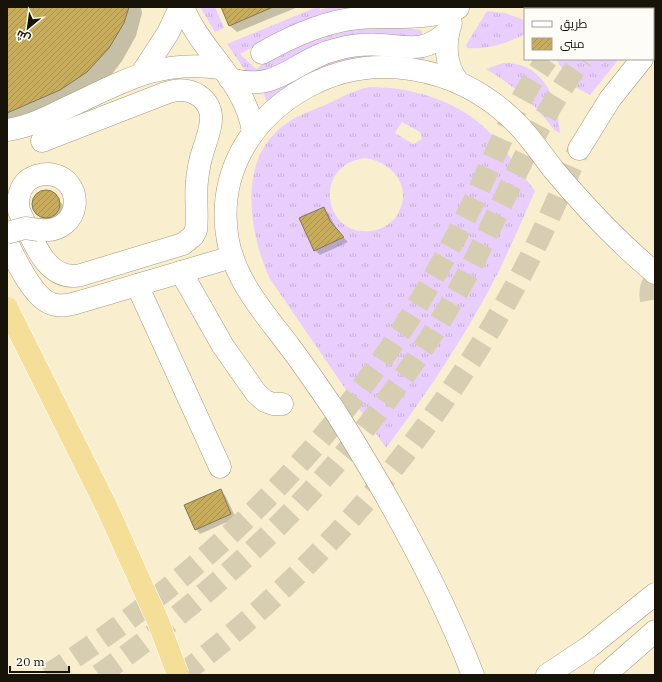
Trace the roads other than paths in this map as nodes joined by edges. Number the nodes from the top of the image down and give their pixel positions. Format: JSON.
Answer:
{"nodes":[{"id":1,"x":182,"y":7,"type":"edge"},
{"id":2,"x":459,"y":7,"type":"edge"},
{"id":3,"x":448,"y":31,"type":"junction"},
{"id":4,"x":262,"y":53,"type":"dead end"},
{"id":5,"x":641,"y":60,"type":"edge"},
{"id":6,"x":142,"y":73,"type":"junction"},
{"id":7,"x":226,"y":73,"type":"junction"},
{"id":8,"x":458,"y":82,"type":"junction"},
{"id":9,"x":100,"y":93,"type":"junction"},
{"id":10,"x":107,"y":116,"type":"junction"},
{"id":11,"x":7,"y":130,"type":"edge"},
{"id":12,"x":253,"y":132,"type":"junction"},
{"id":13,"x":42,"y":141,"type":"dead end"},
{"id":14,"x":579,"y":149,"type":"tunnel mouth"},
{"id":15,"x":7,"y":233,"type":"edge"},
{"id":16,"x":7,"y":242,"type":"edge"},
{"id":17,"x":232,"y":257,"type":"junction"},
{"id":18,"x":181,"y":272,"type":"junction"},
{"id":19,"x":655,"y":273,"type":"edge"},
{"id":20,"x":136,"y":285,"type":"junction"},
{"id":21,"x":7,"y":308,"type":"edge"},
{"id":22,"x":282,"y":404,"type":"dead end"},
{"id":23,"x":220,"y":467,"type":"dead end"},
{"id":24,"x":655,"y":594,"type":"edge"},
{"id":25,"x":655,"y":631,"type":"edge"},
{"id":26,"x":178,"y":675,"type":"edge"},
{"id":27,"x":473,"y":675,"type":"edge"},
{"id":28,"x":547,"y":675,"type":"edge"},
{"id":29,"x":605,"y":675,"type":"edge"}],
"edges":[{"from":1,"to":6,"type":"lane"},
{"from":1,"to":7,"type":"lane"},
{"from":2,"to":3,"type":"lane"},
{"from":2,"to":4,"type":"lane"},
{"from":3,"to":7,"type":"lane"},
{"from":3,"to":8,"type":"lane"},
{"from":5,"to":14,"type":"lane"},
{"from":6,"to":7,"type":"lane"},
{"from":6,"to":9,"type":"lane"},
{"from":7,"to":12,"type":"lane"},
{"from":8,"to":12,"type":"lane"},
{"from":8,"to":19,"type":"lane"},
{"from":9,"to":10,"type":"lane"},
{"from":9,"to":11,"type":"lane"},
{"from":10,"to":13,"type":"lane"},
{"from":10,"to":15,"type":"lane","bridge":true},
{"from":12,"to":17,"type":"lane"},
{"from":16,"to":20,"type":"lane"},
{"from":17,"to":18,"type":"lane"},
{"from":17,"to":27,"type":"lane"},
{"from":18,"to":20,"type":"lane"},
{"from":18,"to":22,"type":"lane"},
{"from":20,"to":23,"type":"lane"},
{"from":21,"to":26,"type":"main road","bridge":true},
{"from":24,"to":28,"type":"lane"},
{"from":25,"to":29,"type":"lane"}]}
